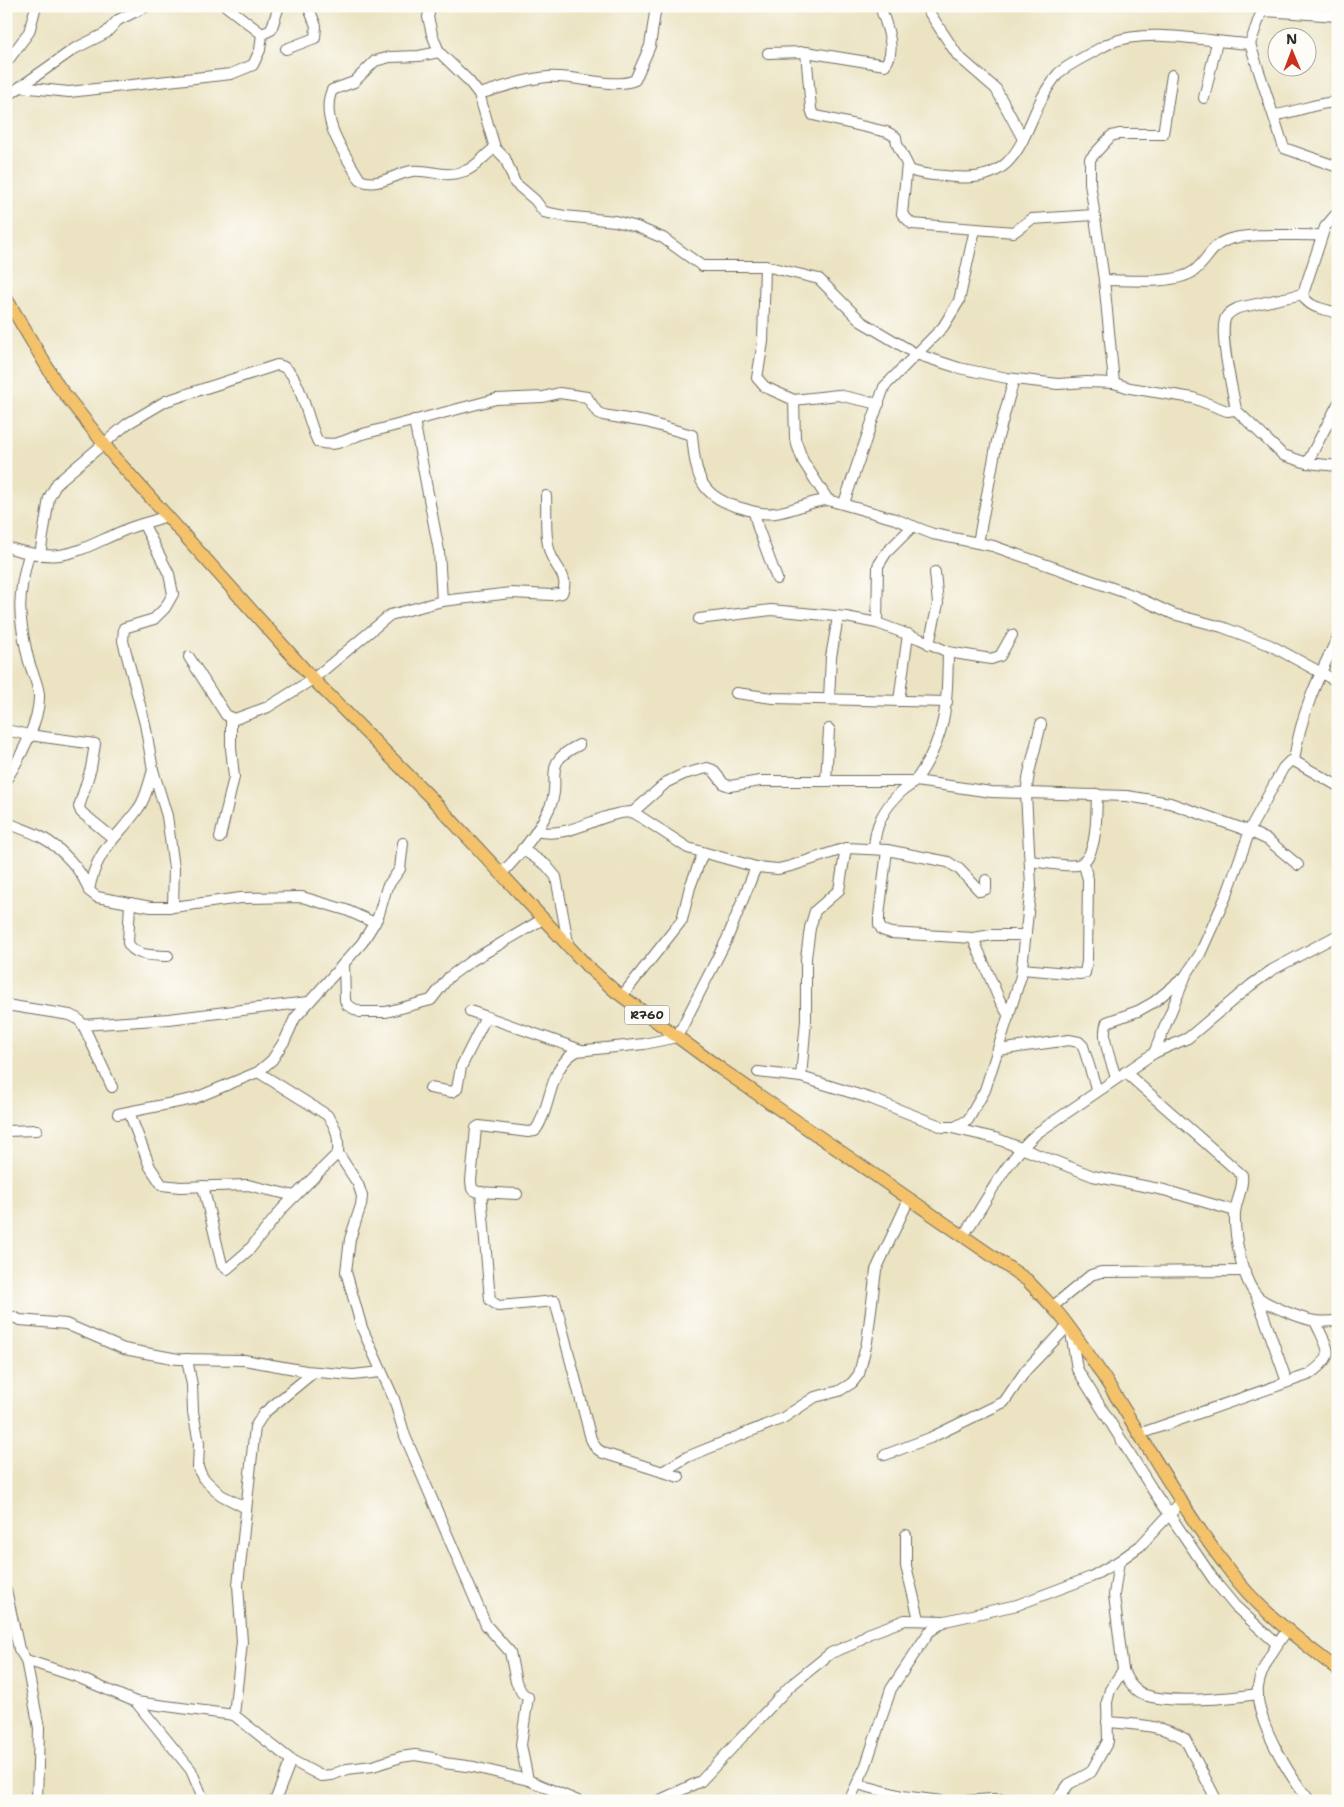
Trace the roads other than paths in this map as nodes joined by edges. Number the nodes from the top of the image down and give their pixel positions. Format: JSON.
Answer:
{"nodes":[{"id":1,"x":36,"y":6,"type":"edge"},
{"id":2,"x":147,"y":6,"type":"edge"},
{"id":3,"x":226,"y":6,"type":"edge"},
{"id":4,"x":279,"y":6,"type":"edge"},
{"id":5,"x":308,"y":6,"type":"edge"},
{"id":6,"x":431,"y":6,"type":"edge"},
{"id":7,"x":656,"y":6,"type":"edge"},
{"id":8,"x":880,"y":6,"type":"edge"},
{"id":9,"x":925,"y":6,"type":"edge"},
{"id":10,"x":1262,"y":9,"type":"edge"},
{"id":11,"x":1338,"y":16,"type":"edge"},
{"id":12,"x":262,"y":34,"type":"junction"},
{"id":13,"x":1217,"y":42,"type":"junction"},
{"id":14,"x":1250,"y":44,"type":"junction"},
{"id":15,"x":286,"y":49,"type":"dead end"},
{"id":16,"x":439,"y":52,"type":"junction"},
{"id":17,"x":806,"y":52,"type":"junction"},
{"id":18,"x":768,"y":53,"type":"dead end"},
{"id":19,"x":6,"y":63,"type":"edge"},
{"id":20,"x":1172,"y":75,"type":"dead end"},
{"id":21,"x":20,"y":87,"type":"junction"},
{"id":22,"x":479,"y":94,"type":"junction"},
{"id":23,"x":6,"y":97,"type":"edge"},
{"id":24,"x":1204,"y":98,"type":"dead end"},
{"id":25,"x":1338,"y":102,"type":"edge"},
{"id":26,"x":1274,"y":115,"type":"junction"},
{"id":27,"x":1023,"y":139,"type":"junction"},
{"id":28,"x":495,"y":148,"type":"junction"},
{"id":29,"x":907,"y":164,"type":"junction"},
{"id":30,"x":1338,"y":167,"type":"edge"},
{"id":31,"x":1338,"y":212,"type":"edge"},
{"id":32,"x":1094,"y":216,"type":"junction"},
{"id":33,"x":975,"y":229,"type":"junction"},
{"id":34,"x":1322,"y":235,"type":"junction"},
{"id":35,"x":765,"y":266,"type":"junction"},
{"id":36,"x":1104,"y":280,"type":"junction"},
{"id":37,"x":1303,"y":294,"type":"junction"},
{"id":38,"x":6,"y":298,"type":"edge"},
{"id":39,"x":1338,"y":313,"type":"edge"},
{"id":40,"x":916,"y":354,"type":"junction"},
{"id":41,"x":1014,"y":379,"type":"junction"},
{"id":42,"x":1114,"y":383,"type":"junction"},
{"id":43,"x":794,"y":400,"type":"junction"},
{"id":44,"x":879,"y":404,"type":"junction"},
{"id":45,"x":1338,"y":404,"type":"edge"},
{"id":46,"x":1236,"y":410,"type":"junction"},
{"id":47,"x":414,"y":420,"type":"junction"},
{"id":48,"x":104,"y":445,"type":"junction"},
{"id":49,"x":1307,"y":463,"type":"junction"},
{"id":50,"x":1338,"y":466,"type":"edge"},
{"id":51,"x":546,"y":496,"type":"dead end"},
{"id":52,"x":828,"y":500,"type":"junction"},
{"id":53,"x":844,"y":503,"type":"junction"},
{"id":54,"x":754,"y":512,"type":"junction"},
{"id":55,"x":166,"y":516,"type":"junction"},
{"id":56,"x":144,"y":525,"type":"junction"},
{"id":57,"x":913,"y":526,"type":"junction"},
{"id":58,"x":978,"y":543,"type":"junction"},
{"id":59,"x":6,"y":547,"type":"edge"},
{"id":60,"x":29,"y":554,"type":"junction"},
{"id":61,"x":40,"y":555,"type":"junction"},
{"id":62,"x":935,"y":572,"type":"dead end"},
{"id":63,"x":777,"y":580,"type":"dead end"},
{"id":64,"x":442,"y":601,"type":"junction"},
{"id":65,"x":838,"y":617,"type":"junction"},
{"id":66,"x":698,"y":619,"type":"dead end"},
{"id":67,"x":877,"y":623,"type":"junction"},
{"id":68,"x":908,"y":634,"type":"junction"},
{"id":69,"x":1012,"y":635,"type":"dead end"},
{"id":70,"x":1338,"y":637,"type":"edge"},
{"id":71,"x":929,"y":644,"type":"junction"},
{"id":72,"x":948,"y":652,"type":"junction"},
{"id":73,"x":189,"y":657,"type":"dead end"},
{"id":74,"x":1321,"y":672,"type":"junction"},
{"id":75,"x":313,"y":679,"type":"junction"},
{"id":76,"x":1338,"y":682,"type":"edge"},
{"id":77,"x":736,"y":693,"type":"dead end"},
{"id":78,"x":828,"y":699,"type":"junction"},
{"id":79,"x":899,"y":701,"type":"junction"},
{"id":80,"x":947,"y":702,"type":"junction"},
{"id":81,"x":231,"y":719,"type":"junction"},
{"id":82,"x":1041,"y":724,"type":"dead end"},
{"id":83,"x":830,"y":729,"type":"dead end"},
{"id":84,"x":6,"y":730,"type":"edge"},
{"id":85,"x":29,"y":735,"type":"junction"},
{"id":86,"x":579,"y":745,"type":"dead end"},
{"id":87,"x":1294,"y":761,"type":"junction"},
{"id":88,"x":153,"y":770,"type":"junction"},
{"id":89,"x":6,"y":780,"type":"edge"},
{"id":90,"x":826,"y":781,"type":"junction"},
{"id":91,"x":916,"y":781,"type":"junction"},
{"id":92,"x":1338,"y":786,"type":"edge"},
{"id":93,"x":1026,"y":794,"type":"junction"},
{"id":94,"x":1097,"y":794,"type":"junction"},
{"id":95,"x":633,"y":812,"type":"junction"},
{"id":96,"x":6,"y":822,"type":"edge"},
{"id":97,"x":536,"y":830,"type":"junction"},
{"id":98,"x":1249,"y":831,"type":"junction"},
{"id":99,"x":113,"y":838,"type":"junction"},
{"id":100,"x":220,"y":838,"type":"dead end"},
{"id":101,"x":403,"y":843,"type":"dead end"},
{"id":102,"x":846,"y":848,"type":"junction"},
{"id":103,"x":522,"y":849,"type":"junction"},
{"id":104,"x":874,"y":850,"type":"junction"},
{"id":105,"x":888,"y":850,"type":"junction"},
{"id":106,"x":703,"y":853,"type":"junction"},
{"id":107,"x":1030,"y":861,"type":"junction"},
{"id":108,"x":1083,"y":862,"type":"junction"},
{"id":109,"x":1298,"y":865,"type":"dead end"},
{"id":110,"x":756,"y":867,"type":"junction"},
{"id":111,"x":501,"y":874,"type":"junction"},
{"id":112,"x":986,"y":880,"type":"dead end"},
{"id":113,"x":89,"y":891,"type":"junction"},
{"id":114,"x":130,"y":903,"type":"junction"},
{"id":115,"x":173,"y":907,"type":"junction"},
{"id":116,"x":543,"y":919,"type":"junction"},
{"id":117,"x":375,"y":923,"type":"junction"},
{"id":118,"x":1026,"y":935,"type":"junction"},
{"id":119,"x":1338,"y":935,"type":"edge"},
{"id":120,"x":972,"y":938,"type":"junction"},
{"id":121,"x":569,"y":948,"type":"junction"},
{"id":122,"x":168,"y":956,"type":"dead end"},
{"id":123,"x":344,"y":963,"type":"junction"},
{"id":124,"x":1022,"y":969,"type":"junction"},
{"id":125,"x":1186,"y":975,"type":"junction"},
{"id":126,"x":622,"y":996,"type":"junction"},
{"id":127,"x":308,"y":1002,"type":"junction"},
{"id":128,"x":6,"y":1005,"type":"edge"},
{"id":129,"x":470,"y":1011,"type":"dead end"},
{"id":130,"x":1009,"y":1016,"type":"junction"},
{"id":131,"x":486,"y":1017,"type":"junction"},
{"id":132,"x":83,"y":1025,"type":"junction"},
{"id":133,"x":677,"y":1037,"type":"junction"},
{"id":134,"x":581,"y":1050,"type":"junction"},
{"id":135,"x":998,"y":1050,"type":"junction"},
{"id":136,"x":1154,"y":1053,"type":"junction"},
{"id":137,"x":258,"y":1072,"type":"junction"},
{"id":138,"x":758,"y":1072,"type":"dead end"},
{"id":139,"x":1125,"y":1072,"type":"junction"},
{"id":140,"x":801,"y":1078,"type":"junction"},
{"id":141,"x":1116,"y":1078,"type":"junction"},
{"id":142,"x":112,"y":1087,"type":"dead end"},
{"id":143,"x":430,"y":1088,"type":"dead end"},
{"id":144,"x":1097,"y":1091,"type":"junction"},
{"id":145,"x":948,"y":1128,"type":"junction"},
{"id":146,"x":37,"y":1130,"type":"dead end"},
{"id":147,"x":6,"y":1131,"type":"edge"},
{"id":148,"x":1021,"y":1148,"type":"junction"},
{"id":149,"x":338,"y":1153,"type":"junction"},
{"id":150,"x":203,"y":1186,"type":"junction"},
{"id":151,"x":482,"y":1192,"type":"junction"},
{"id":152,"x":517,"y":1194,"type":"dead end"},
{"id":153,"x":295,"y":1196,"type":"junction"},
{"id":154,"x":908,"y":1199,"type":"junction"},
{"id":155,"x":1235,"y":1211,"type":"junction"},
{"id":156,"x":963,"y":1236,"type":"junction"},
{"id":157,"x":1245,"y":1272,"type":"junction"},
{"id":158,"x":1257,"y":1296,"type":"junction"},
{"id":159,"x":1052,"y":1307,"type":"junction"},
{"id":160,"x":6,"y":1314,"type":"edge"},
{"id":161,"x":1315,"y":1321,"type":"junction"},
{"id":162,"x":1338,"y":1321,"type":"edge"},
{"id":163,"x":1070,"y":1329,"type":"junction"},
{"id":164,"x":187,"y":1359,"type":"junction"},
{"id":165,"x":314,"y":1372,"type":"junction"},
{"id":166,"x":382,"y":1372,"type":"junction"},
{"id":167,"x":1287,"y":1382,"type":"junction"},
{"id":168,"x":1139,"y":1434,"type":"junction"},
{"id":169,"x":886,"y":1455,"type":"dead end"},
{"id":170,"x":662,"y":1472,"type":"junction"},
{"id":171,"x":679,"y":1477,"type":"dead end"},
{"id":172,"x":1181,"y":1502,"type":"junction"},
{"id":173,"x":246,"y":1508,"type":"junction"},
{"id":174,"x":1170,"y":1516,"type":"junction"},
{"id":175,"x":906,"y":1535,"type":"dead end"},
{"id":176,"x":1120,"y":1561,"type":"junction"},
{"id":177,"x":6,"y":1590,"type":"edge"},
{"id":178,"x":919,"y":1619,"type":"junction"},
{"id":179,"x":946,"y":1621,"type":"junction"},
{"id":180,"x":1288,"y":1629,"type":"junction"},
{"id":181,"x":1277,"y":1644,"type":"junction"},
{"id":182,"x":26,"y":1660,"type":"junction"},
{"id":183,"x":1123,"y":1670,"type":"junction"},
{"id":184,"x":1338,"y":1670,"type":"edge"},
{"id":185,"x":1258,"y":1694,"type":"junction"},
{"id":186,"x":136,"y":1702,"type":"junction"},
{"id":187,"x":234,"y":1716,"type":"junction"},
{"id":188,"x":1107,"y":1722,"type":"junction"},
{"id":189,"x":291,"y":1760,"type":"junction"},
{"id":190,"x":528,"y":1780,"type":"junction"},
{"id":191,"x":857,"y":1784,"type":"junction"},
{"id":192,"x":37,"y":1801,"type":"edge"},
{"id":193,"x":204,"y":1801,"type":"edge"},
{"id":194,"x":275,"y":1801,"type":"edge"},
{"id":195,"x":578,"y":1801,"type":"edge"},
{"id":196,"x":658,"y":1801,"type":"edge"},
{"id":197,"x":849,"y":1801,"type":"edge"},
{"id":198,"x":941,"y":1801,"type":"edge"},
{"id":199,"x":964,"y":1801,"type":"edge"},
{"id":200,"x":1035,"y":1801,"type":"edge"},
{"id":201,"x":1056,"y":1801,"type":"edge"},
{"id":202,"x":1217,"y":1801,"type":"edge"},
{"id":203,"x":1310,"y":1801,"type":"edge"}],
"edges":[{"from":1,"to":19,"type":"street"},
{"from":2,"to":21,"type":"street"},
{"from":3,"to":12,"type":"street"},
{"from":4,"to":12,"type":"street"},
{"from":5,"to":15,"type":"street"},
{"from":6,"to":16,"type":"street"},
{"from":7,"to":22,"type":"street"},
{"from":8,"to":17,"type":"street"},
{"from":9,"to":27,"type":"street"},
{"from":10,"to":11,"type":"street"},
{"from":10,"to":14,"type":"street"},
{"from":12,"to":21,"type":"street"},
{"from":13,"to":14,"type":"street"},
{"from":13,"to":24,"type":"street"},
{"from":13,"to":27,"type":"street"},
{"from":14,"to":26,"type":"street"},
{"from":16,"to":22,"type":"street"},
{"from":16,"to":28,"type":"street"},
{"from":17,"to":18,"type":"street"},
{"from":17,"to":29,"type":"street"},
{"from":20,"to":32,"type":"street"},
{"from":21,"to":23,"type":"street"},
{"from":22,"to":28,"type":"street"},
{"from":25,"to":26,"type":"street"},
{"from":26,"to":30,"type":"street"},
{"from":27,"to":29,"type":"street"},
{"from":28,"to":35,"type":"street"},
{"from":29,"to":33,"type":"street"},
{"from":31,"to":34,"type":"street"},
{"from":32,"to":33,"type":"street"},
{"from":32,"to":36,"type":"street"},
{"from":33,"to":40,"type":"street"},
{"from":34,"to":36,"type":"street"},
{"from":34,"to":37,"type":"street"},
{"from":35,"to":40,"type":"street"},
{"from":35,"to":43,"type":"street"},
{"from":36,"to":42,"type":"street"},
{"from":37,"to":39,"type":"street"},
{"from":37,"to":46,"type":"street"},
{"from":38,"to":48,"type":"main road","number":"R760"},
{"from":40,"to":41,"type":"street"},
{"from":40,"to":44,"type":"street"},
{"from":41,"to":42,"type":"street"},
{"from":41,"to":58,"type":"street"},
{"from":42,"to":46,"type":"street"},
{"from":43,"to":44,"type":"street"},
{"from":43,"to":52,"type":"street"},
{"from":44,"to":53,"type":"street"},
{"from":45,"to":49,"type":"street"},
{"from":46,"to":49,"type":"street"},
{"from":47,"to":48,"type":"street"},
{"from":47,"to":54,"type":"street"},
{"from":47,"to":64,"type":"street"},
{"from":48,"to":55,"type":"main road","number":"R760"},
{"from":48,"to":61,"type":"street"},
{"from":49,"to":50,"type":"street"},
{"from":51,"to":64,"type":"street"},
{"from":52,"to":53,"type":"street"},
{"from":52,"to":54,"type":"street"},
{"from":53,"to":57,"type":"street"},
{"from":54,"to":63,"type":"street"},
{"from":55,"to":56,"type":"street"},
{"from":55,"to":75,"type":"main road","number":"R760"},
{"from":56,"to":61,"type":"street"},
{"from":56,"to":88,"type":"street"},
{"from":57,"to":58,"type":"street"},
{"from":57,"to":67,"type":"street"},
{"from":58,"to":74,"type":"street"},
{"from":59,"to":60,"type":"street"},
{"from":60,"to":61,"type":"street"},
{"from":60,"to":85,"type":"street"},
{"from":62,"to":71,"type":"street"},
{"from":64,"to":75,"type":"street"},
{"from":65,"to":66,"type":"street"},
{"from":65,"to":67,"type":"street"},
{"from":65,"to":78,"type":"street"},
{"from":67,"to":68,"type":"street"},
{"from":68,"to":71,"type":"street"},
{"from":68,"to":79,"type":"street"},
{"from":69,"to":72,"type":"street"},
{"from":70,"to":74,"type":"street"},
{"from":71,"to":72,"type":"street"},
{"from":72,"to":80,"type":"street"},
{"from":73,"to":81,"type":"street"},
{"from":74,"to":76,"type":"street"},
{"from":74,"to":87,"type":"street"},
{"from":75,"to":81,"type":"street"},
{"from":75,"to":111,"type":"main road","number":"R760"},
{"from":77,"to":78,"type":"street"},
{"from":78,"to":79,"type":"street"},
{"from":79,"to":80,"type":"street"},
{"from":80,"to":91,"type":"street"},
{"from":81,"to":100,"type":"street"},
{"from":82,"to":93,"type":"street"},
{"from":83,"to":90,"type":"street"},
{"from":84,"to":85,"type":"street"},
{"from":85,"to":89,"type":"street"},
{"from":85,"to":99,"type":"street"},
{"from":86,"to":97,"type":"street"},
{"from":87,"to":92,"type":"street"},
{"from":87,"to":98,"type":"street"},
{"from":88,"to":99,"type":"street"},
{"from":88,"to":115,"type":"street"},
{"from":90,"to":91,"type":"street"},
{"from":90,"to":95,"type":"street"},
{"from":91,"to":93,"type":"street"},
{"from":91,"to":104,"type":"street"},
{"from":93,"to":94,"type":"street"},
{"from":93,"to":107,"type":"street"},
{"from":94,"to":98,"type":"street"},
{"from":94,"to":108,"type":"street"},
{"from":95,"to":97,"type":"street"},
{"from":95,"to":106,"type":"street"},
{"from":96,"to":113,"type":"street"},
{"from":97,"to":103,"type":"street"},
{"from":98,"to":109,"type":"street"},
{"from":98,"to":125,"type":"street"},
{"from":99,"to":113,"type":"street"},
{"from":101,"to":117,"type":"street"},
{"from":102,"to":104,"type":"street"},
{"from":102,"to":110,"type":"street"},
{"from":102,"to":140,"type":"street"},
{"from":103,"to":111,"type":"street"},
{"from":103,"to":121,"type":"street"},
{"from":104,"to":105,"type":"street"},
{"from":105,"to":112,"type":"street"},
{"from":105,"to":120,"type":"street"},
{"from":106,"to":110,"type":"street"},
{"from":106,"to":126,"type":"street"},
{"from":107,"to":108,"type":"street"},
{"from":107,"to":118,"type":"street"},
{"from":108,"to":124,"type":"street"},
{"from":110,"to":133,"type":"street"},
{"from":111,"to":116,"type":"main road","number":"R760"},
{"from":113,"to":114,"type":"street"},
{"from":114,"to":115,"type":"street"},
{"from":114,"to":122,"type":"street"},
{"from":115,"to":117,"type":"street"},
{"from":116,"to":121,"type":"main road","number":"R760"},
{"from":116,"to":123,"type":"street"},
{"from":117,"to":123,"type":"street"},
{"from":118,"to":120,"type":"street"},
{"from":118,"to":124,"type":"street"},
{"from":119,"to":136,"type":"street"},
{"from":120,"to":130,"type":"street"},
{"from":121,"to":126,"type":"main road","number":"R760"},
{"from":123,"to":127,"type":"street"},
{"from":124,"to":130,"type":"street"},
{"from":125,"to":136,"type":"street"},
{"from":125,"to":141,"type":"street"},
{"from":126,"to":133,"type":"main road","number":"R760"},
{"from":127,"to":132,"type":"street"},
{"from":127,"to":137,"type":"street"},
{"from":128,"to":132,"type":"street"},
{"from":129,"to":131,"type":"street"},
{"from":130,"to":135,"type":"street"},
{"from":131,"to":134,"type":"street"},
{"from":131,"to":143,"type":"street"},
{"from":132,"to":142,"type":"street"},
{"from":133,"to":134,"type":"street"},
{"from":133,"to":154,"type":"main road","number":"R760"},
{"from":134,"to":151,"type":"street"},
{"from":135,"to":144,"type":"street"},
{"from":135,"to":145,"type":"street"},
{"from":136,"to":139,"type":"street"},
{"from":137,"to":149,"type":"street"},
{"from":137,"to":150,"type":"street"},
{"from":138,"to":140,"type":"street"},
{"from":139,"to":141,"type":"street"},
{"from":139,"to":155,"type":"street"},
{"from":140,"to":145,"type":"street"},
{"from":141,"to":144,"type":"street"},
{"from":144,"to":148,"type":"street"},
{"from":145,"to":148,"type":"street"},
{"from":146,"to":147,"type":"street"},
{"from":148,"to":155,"type":"street"},
{"from":148,"to":156,"type":"street"},
{"from":149,"to":153,"type":"street"},
{"from":149,"to":166,"type":"street"},
{"from":150,"to":153,"type":"street"},
{"from":150,"to":153,"type":"street"},
{"from":151,"to":152,"type":"street"},
{"from":151,"to":170,"type":"street"},
{"from":154,"to":156,"type":"main road","number":"R760"},
{"from":154,"to":170,"type":"street"},
{"from":155,"to":157,"type":"street"},
{"from":156,"to":159,"type":"main road","number":"R760"},
{"from":157,"to":158,"type":"street"},
{"from":157,"to":159,"type":"street"},
{"from":158,"to":161,"type":"street"},
{"from":158,"to":167,"type":"street"},
{"from":159,"to":163,"type":"main road","number":"R760"},
{"from":160,"to":164,"type":"street"},
{"from":161,"to":162,"type":"street"},
{"from":161,"to":167,"type":"street"},
{"from":163,"to":168,"type":"main road","number":"R760"},
{"from":163,"to":169,"type":"street"},
{"from":163,"to":174,"type":"street"},
{"from":164,"to":165,"type":"street"},
{"from":164,"to":173,"type":"street"},
{"from":165,"to":166,"type":"street"},
{"from":165,"to":173,"type":"street"},
{"from":166,"to":190,"type":"street"},
{"from":167,"to":168,"type":"street"},
{"from":168,"to":172,"type":"main road","number":"R760"},
{"from":170,"to":171,"type":"street"},
{"from":172,"to":174,"type":"street"},
{"from":172,"to":180,"type":"main road","number":"R760"},
{"from":173,"to":187,"type":"street"},
{"from":174,"to":176,"type":"street"},
{"from":174,"to":181,"type":"street"},
{"from":175,"to":178,"type":"street"},
{"from":176,"to":179,"type":"street"},
{"from":176,"to":183,"type":"street"},
{"from":177,"to":182,"type":"street"},
{"from":178,"to":179,"type":"street"},
{"from":178,"to":196,"type":"street"},
{"from":179,"to":191,"type":"street"},
{"from":180,"to":181,"type":"street"},
{"from":180,"to":184,"type":"main road","number":"R760"},
{"from":181,"to":185,"type":"street"},
{"from":182,"to":186,"type":"street"},
{"from":182,"to":192,"type":"street"},
{"from":183,"to":185,"type":"street"},
{"from":183,"to":188,"type":"street"},
{"from":185,"to":203,"type":"street"},
{"from":186,"to":187,"type":"street"},
{"from":186,"to":193,"type":"street"},
{"from":187,"to":189,"type":"street"},
{"from":188,"to":201,"type":"street"},
{"from":188,"to":202,"type":"street"},
{"from":189,"to":190,"type":"street"},
{"from":189,"to":194,"type":"street"},
{"from":190,"to":195,"type":"street"},
{"from":191,"to":197,"type":"street"},
{"from":191,"to":198,"type":"street"},
{"from":199,"to":200,"type":"street"}]}
